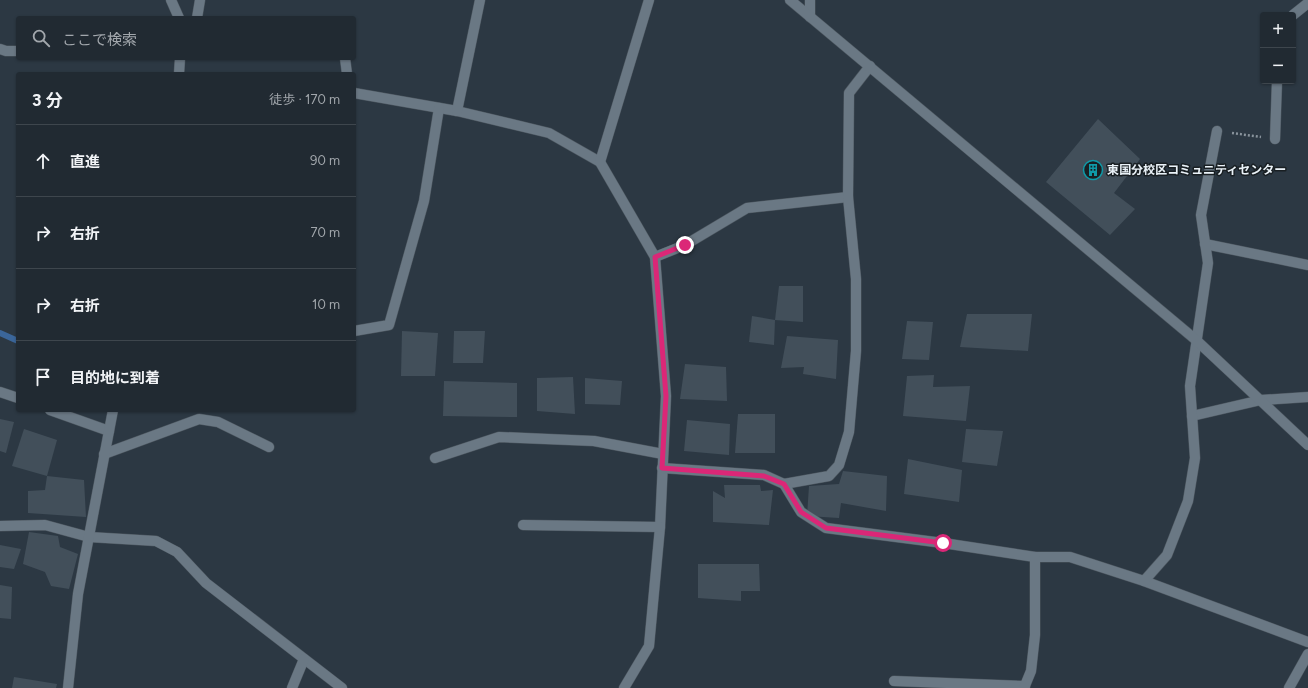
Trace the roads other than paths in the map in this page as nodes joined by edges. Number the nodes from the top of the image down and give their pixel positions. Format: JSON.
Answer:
{"nodes":[{"id":1,"x":171,"y":0,"type":"edge"},
{"id":2,"x":200,"y":0,"type":"edge"},
{"id":3,"x":480,"y":0,"type":"edge"},
{"id":4,"x":650,"y":0,"type":"edge"},
{"id":5,"x":790,"y":0,"type":"edge"},
{"id":6,"x":810,"y":0,"type":"edge"},
{"id":7,"x":1308,"y":4,"type":"edge"},
{"id":8,"x":1296,"y":13,"type":"edge"},
{"id":9,"x":178,"y":16,"type":"edge"},
{"id":10,"x":197,"y":16,"type":"edge"},
{"id":11,"x":810,"y":17,"type":"junction"},
{"id":12,"x":0,"y":48,"type":"edge"},
{"id":13,"x":16,"y":51,"type":"edge"},
{"id":14,"x":180,"y":60,"type":"edge"},
{"id":15,"x":345,"y":60,"type":"edge"},
{"id":16,"x":870,"y":66,"type":"junction"},
{"id":17,"x":179,"y":72,"type":"edge"},
{"id":18,"x":347,"y":72,"type":"edge"},
{"id":19,"x":1277,"y":84,"type":"edge"},
{"id":20,"x":356,"y":93,"type":"edge"},
{"id":21,"x":440,"y":108,"type":"junction"},
{"id":22,"x":457,"y":111,"type":"junction"},
{"id":23,"x":1217,"y":131,"type":"road end"},
{"id":24,"x":1275,"y":139,"type":"road end"},
{"id":25,"x":600,"y":162,"type":"junction"},
{"id":26,"x":848,"y":197,"type":"junction"},
{"id":27,"x":1205,"y":244,"type":"junction"},
{"id":28,"x":655,"y":257,"type":"junction"},
{"id":29,"x":1308,"y":265,"type":"edge"},
{"id":30,"x":356,"y":331,"type":"edge"},
{"id":31,"x":1196,"y":340,"type":"junction"},
{"id":32,"x":0,"y":392,"type":"edge"},
{"id":33,"x":16,"y":397,"type":"edge"},
{"id":34,"x":1308,"y":397,"type":"edge"},
{"id":35,"x":1261,"y":400,"type":"junction"},
{"id":36,"x":56,"y":412,"type":"edge"},
{"id":37,"x":113,"y":412,"type":"edge"},
{"id":38,"x":1192,"y":416,"type":"junction"},
{"id":39,"x":108,"y":431,"type":"junction"},
{"id":40,"x":1308,"y":445,"type":"edge"},
{"id":41,"x":269,"y":447,"type":"dead end"},
{"id":42,"x":104,"y":454,"type":"junction"},
{"id":43,"x":663,"y":454,"type":"junction"},
{"id":44,"x":435,"y":458,"type":"dead end"},
{"id":45,"x":662,"y":468,"type":"junction"},
{"id":46,"x":784,"y":484,"type":"junction"},
{"id":47,"x":523,"y":525,"type":"dead end"},
{"id":48,"x":0,"y":526,"type":"edge"},
{"id":49,"x":660,"y":527,"type":"junction"},
{"id":50,"x":89,"y":537,"type":"junction"},
{"id":51,"x":1035,"y":557,"type":"junction"},
{"id":52,"x":1144,"y":581,"type":"junction"},
{"id":53,"x":1308,"y":642,"type":"edge"},
{"id":54,"x":1308,"y":654,"type":"edge"},
{"id":55,"x":304,"y":659,"type":"junction"},
{"id":56,"x":894,"y":681,"type":"dead end"},
{"id":57,"x":1025,"y":687,"type":"edge"},
{"id":58,"x":68,"y":688,"type":"edge"},
{"id":59,"x":292,"y":688,"type":"edge"},
{"id":60,"x":342,"y":688,"type":"edge"},
{"id":61,"x":624,"y":688,"type":"edge"},
{"id":62,"x":1289,"y":688,"type":"edge"}],
"edges":[{"from":1,"to":9,"type":"street"},
{"from":2,"to":10,"type":"street"},
{"from":3,"to":22,"type":"street"},
{"from":4,"to":25,"type":"street"},
{"from":5,"to":11,"type":"street"},
{"from":6,"to":11,"type":"street"},
{"from":7,"to":8,"type":"street"},
{"from":11,"to":16,"type":"street"},
{"from":12,"to":13,"type":"street"},
{"from":14,"to":17,"type":"street"},
{"from":15,"to":18,"type":"street"},
{"from":16,"to":26,"type":"street"},
{"from":16,"to":31,"type":"street"},
{"from":19,"to":24,"type":"street"},
{"from":20,"to":21,"type":"street"},
{"from":21,"to":22,"type":"street"},
{"from":21,"to":30,"type":"street"},
{"from":22,"to":25,"type":"street"},
{"from":23,"to":27,"type":"street"},
{"from":25,"to":28,"type":"street"},
{"from":26,"to":28,"type":"street"},
{"from":26,"to":46,"type":"street"},
{"from":27,"to":29,"type":"street"},
{"from":27,"to":31,"type":"street"},
{"from":28,"to":43,"type":"street"},
{"from":31,"to":35,"type":"street"},
{"from":31,"to":38,"type":"street"},
{"from":32,"to":33,"type":"street"},
{"from":34,"to":35,"type":"street"},
{"from":35,"to":38,"type":"street"},
{"from":35,"to":40,"type":"street"},
{"from":36,"to":39,"type":"street"},
{"from":37,"to":39,"type":"street"},
{"from":38,"to":52,"type":"street"},
{"from":39,"to":42,"type":"street"},
{"from":41,"to":42,"type":"street"},
{"from":42,"to":50,"type":"street"},
{"from":43,"to":44,"type":"street"},
{"from":43,"to":45,"type":"street"},
{"from":45,"to":46,"type":"street"},
{"from":45,"to":49,"type":"street"},
{"from":46,"to":51,"type":"street"},
{"from":47,"to":49,"type":"street"},
{"from":48,"to":50,"type":"street"},
{"from":49,"to":61,"type":"street"},
{"from":50,"to":55,"type":"street"},
{"from":50,"to":58,"type":"street"},
{"from":51,"to":52,"type":"street"},
{"from":51,"to":57,"type":"street"},
{"from":52,"to":53,"type":"street"},
{"from":54,"to":62,"type":"street"},
{"from":55,"to":59,"type":"street"},
{"from":55,"to":60,"type":"street"},
{"from":56,"to":57,"type":"street"}]}
